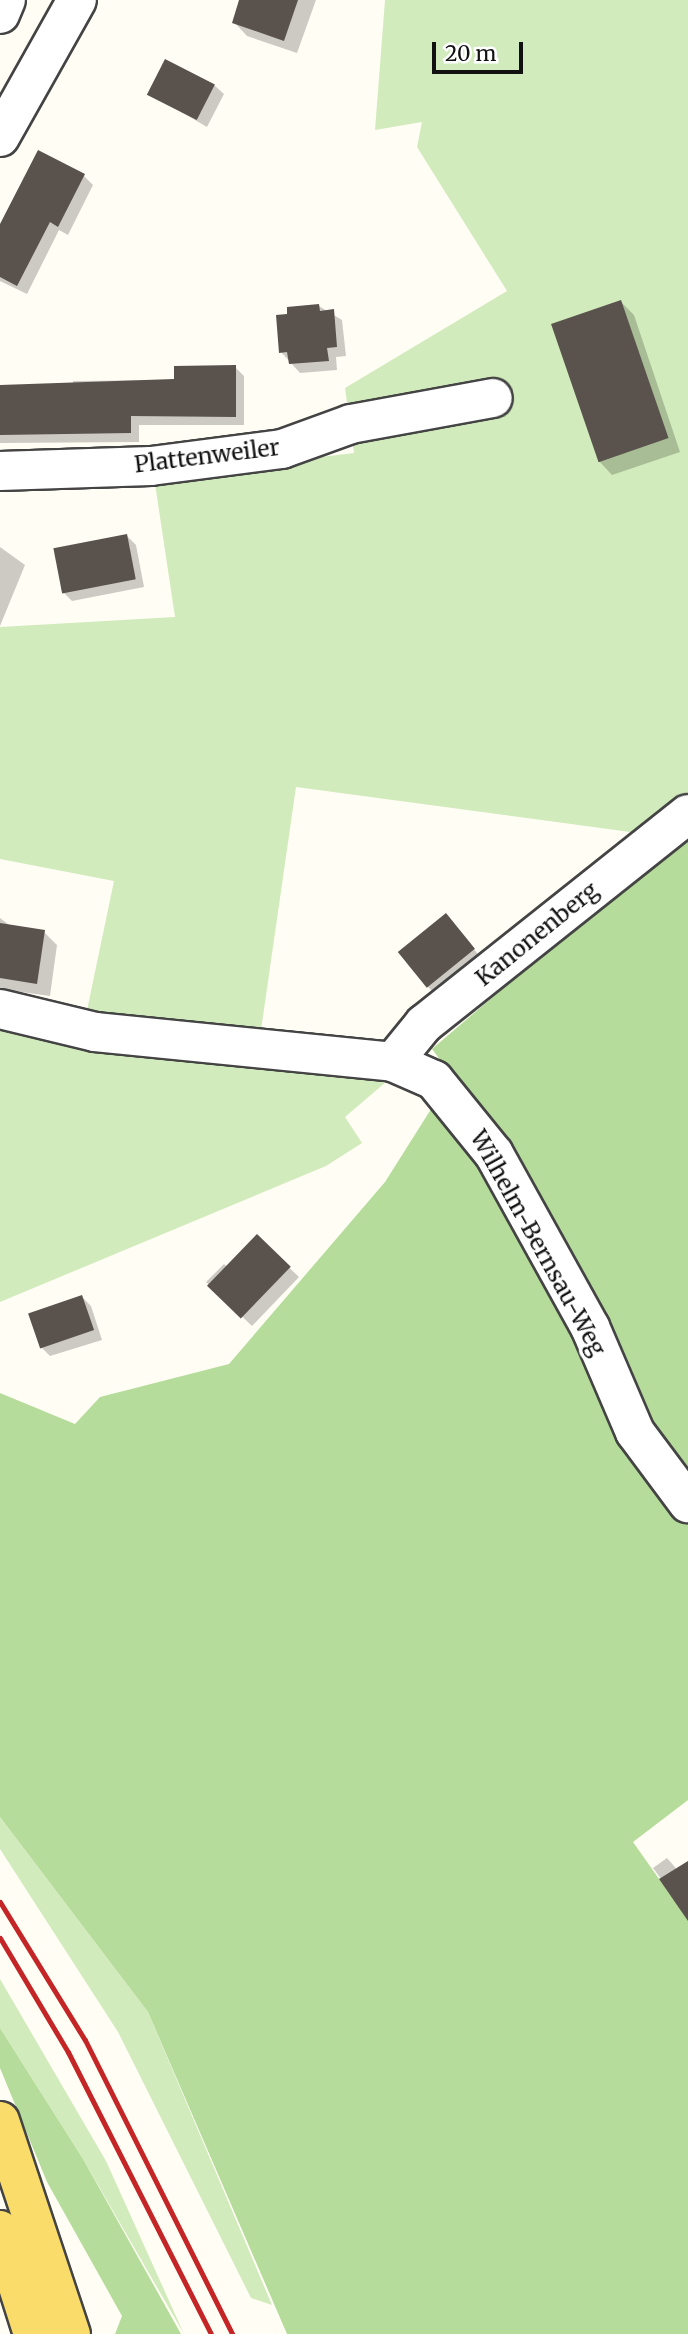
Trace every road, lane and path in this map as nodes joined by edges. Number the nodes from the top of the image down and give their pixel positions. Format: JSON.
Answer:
{"nodes":[{"id":1,"x":6,"y":0,"type":"edge"},
{"id":2,"x":77,"y":0,"type":"edge"},
{"id":3,"x":0,"y":14,"type":"edge"},
{"id":4,"x":1,"y":135,"type":"edge"},
{"id":5,"x":493,"y":398,"type":"dead end"},
{"id":6,"x":0,"y":471,"type":"edge"},
{"id":7,"x":688,"y":814,"type":"edge"},
{"id":8,"x":0,"y":1009,"type":"edge"},
{"id":9,"x":393,"y":1062,"type":"junction"},
{"id":10,"x":688,"y":1503,"type":"edge"},
{"id":11,"x":0,"y":2121,"type":"edge"},
{"id":12,"x":0,"y":2230,"type":"edge"},
{"id":13,"x":33,"y":2334,"type":"edge"},
{"id":14,"x":71,"y":2334,"type":"edge"}],
"edges":[{"from":1,"to":3,"type":"street"},
{"from":2,"to":4,"type":"street"},
{"from":5,"to":6,"type":"street","name":"Plattenweiler"},
{"from":7,"to":9,"type":"street","name":"Kanonenberg"},
{"from":8,"to":9,"type":"street","name":"Wilhelm-Bernsau-Weg"},
{"from":9,"to":10,"type":"street","name":"Wilhelm-Bernsau-Weg"},
{"from":11,"to":14,"type":"main road"},
{"from":12,"to":13,"type":"main road"}]}
